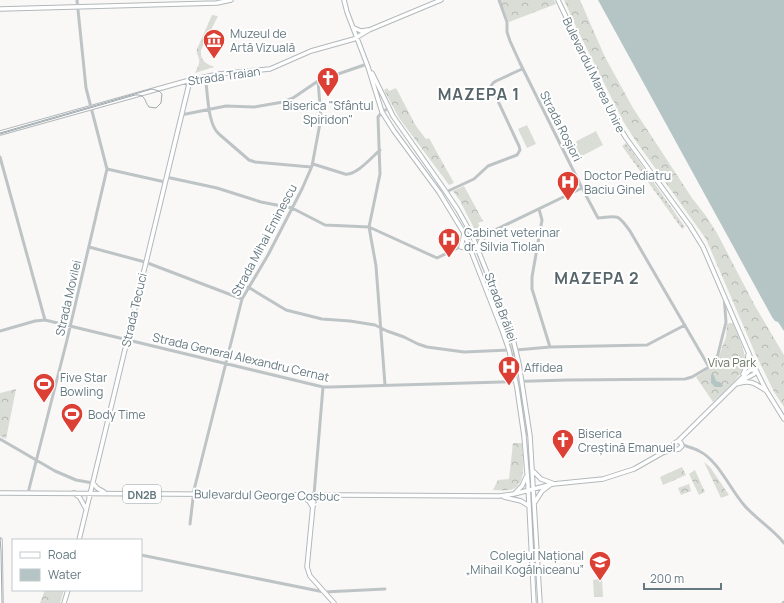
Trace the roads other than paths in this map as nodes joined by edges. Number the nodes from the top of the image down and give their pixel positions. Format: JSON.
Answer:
{"nodes":[{"id":1,"x":77,"y":0,"type":"edge"},
{"id":2,"x":231,"y":0,"type":"edge"},
{"id":3,"x":344,"y":0,"type":"edge"},
{"id":4,"x":441,"y":0,"type":"edge"},
{"id":5,"x":499,"y":0,"type":"edge"},
{"id":6,"x":558,"y":0,"type":"edge"},
{"id":7,"x":78,"y":7,"type":"junction"},
{"id":8,"x":0,"y":9,"type":"edge"},
{"id":9,"x":354,"y":28,"type":"junction"},
{"id":10,"x":369,"y":30,"type":"junction"},
{"id":11,"x":357,"y":38,"type":"junction"},
{"id":12,"x":368,"y":65,"type":"junction"},
{"id":13,"x":522,"y":69,"type":"junction"},
{"id":14,"x":205,"y":76,"type":"junction"},
{"id":15,"x":190,"y":80,"type":"junction"},
{"id":16,"x":318,"y":81,"type":"junction"},
{"id":17,"x":91,"y":107,"type":"junction"},
{"id":18,"x":388,"y":108,"type":"junction"},
{"id":19,"x":210,"y":110,"type":"junction"},
{"id":20,"x":382,"y":112,"type":"junction"},
{"id":21,"x":181,"y":115,"type":"junction"},
{"id":22,"x":0,"y":133,"type":"edge"},
{"id":23,"x":380,"y":150,"type":"junction"},
{"id":24,"x":0,"y":157,"type":"edge"},
{"id":25,"x":312,"y":166,"type":"junction"},
{"id":26,"x":107,"y":169,"type":"junction"},
{"id":27,"x":166,"y":177,"type":"junction"},
{"id":28,"x":165,"y":182,"type":"junction"},
{"id":29,"x":582,"y":188,"type":"junction"},
{"id":30,"x":446,"y":192,"type":"junction"},
{"id":31,"x":292,"y":208,"type":"junction"},
{"id":32,"x":539,"y":209,"type":"junction"},
{"id":33,"x":369,"y":227,"type":"junction"},
{"id":34,"x":470,"y":231,"type":"junction"},
{"id":35,"x":464,"y":233,"type":"junction"},
{"id":36,"x":484,"y":236,"type":"junction"},
{"id":37,"x":475,"y":240,"type":"junction"},
{"id":38,"x":468,"y":243,"type":"junction"},
{"id":39,"x":89,"y":247,"type":"junction"},
{"id":40,"x":461,"y":247,"type":"junction"},
{"id":41,"x":479,"y":249,"type":"junction"},
{"id":42,"x":472,"y":252,"type":"junction"},
{"id":43,"x":145,"y":262,"type":"junction"},
{"id":44,"x":248,"y":287,"type":"junction"},
{"id":45,"x":723,"y":294,"type":"junction"},
{"id":46,"x":242,"y":299,"type":"junction"},
{"id":47,"x":734,"y":318,"type":"junction"},
{"id":48,"x":44,"y":320,"type":"junction"},
{"id":49,"x":726,"y":322,"type":"junction"},
{"id":50,"x":685,"y":324,"type":"junction"},
{"id":51,"x":71,"y":326,"type":"junction"},
{"id":52,"x":381,"y":328,"type":"junction"},
{"id":53,"x":0,"y":331,"type":"edge"},
{"id":54,"x":127,"y":340,"type":"junction"},
{"id":55,"x":550,"y":347,"type":"junction"},
{"id":56,"x":508,"y":350,"type":"junction"},
{"id":57,"x":516,"y":350,"type":"junction"},
{"id":58,"x":748,"y":354,"type":"junction"},
{"id":59,"x":225,"y":364,"type":"junction"},
{"id":60,"x":709,"y":367,"type":"junction"},
{"id":61,"x":756,"y":370,"type":"junction"},
{"id":62,"x":516,"y":382,"type":"junction"},
{"id":63,"x":523,"y":382,"type":"junction"},
{"id":64,"x":735,"y":384,"type":"junction"},
{"id":65,"x":385,"y":385,"type":"junction"},
{"id":66,"x":323,"y":387,"type":"junction"},
{"id":67,"x":766,"y":390,"type":"junction"},
{"id":68,"x":784,"y":420,"type":"edge"},
{"id":69,"x":0,"y":439,"type":"edge"},
{"id":70,"x":678,"y":445,"type":"junction"},
{"id":71,"x":36,"y":461,"type":"junction"},
{"id":72,"x":533,"y":471,"type":"junction"},
{"id":73,"x":527,"y":472,"type":"junction"},
{"id":74,"x":93,"y":483,"type":"junction"},
{"id":75,"x":553,"y":484,"type":"junction"},
{"id":76,"x":534,"y":488,"type":"junction"},
{"id":77,"x":528,"y":490,"type":"junction"},
{"id":78,"x":28,"y":493,"type":"junction"},
{"id":79,"x":74,"y":493,"type":"junction"},
{"id":80,"x":90,"y":493,"type":"junction"},
{"id":81,"x":106,"y":493,"type":"junction"},
{"id":82,"x":0,"y":494,"type":"edge"},
{"id":83,"x":193,"y":494,"type":"junction"},
{"id":84,"x":514,"y":494,"type":"junction"},
{"id":85,"x":299,"y":495,"type":"junction"},
{"id":86,"x":314,"y":495,"type":"junction"},
{"id":87,"x":325,"y":495,"type":"junction"},
{"id":88,"x":499,"y":496,"type":"junction"},
{"id":89,"x":535,"y":502,"type":"junction"},
{"id":90,"x":529,"y":506,"type":"junction"},
{"id":91,"x":312,"y":507,"type":"junction"},
{"id":92,"x":86,"y":509,"type":"junction"},
{"id":93,"x":190,"y":524,"type":"dead end"},
{"id":94,"x":79,"y":539,"type":"edge"},
{"id":95,"x":0,"y":540,"type":"edge"},
{"id":96,"x":784,"y":543,"type":"edge"},
{"id":97,"x":142,"y":555,"type":"edge"},
{"id":98,"x":385,"y":589,"type":"dead end"},
{"id":99,"x":68,"y":591,"type":"edge"},
{"id":100,"x":324,"y":592,"type":"junction"},
{"id":101,"x":1,"y":603,"type":"edge"},
{"id":102,"x":64,"y":603,"type":"edge"},
{"id":103,"x":334,"y":603,"type":"edge"},
{"id":104,"x":534,"y":603,"type":"edge"},
{"id":105,"x":540,"y":603,"type":"edge"}],
"edges":[{"from":1,"to":7,"type":"street","name":"Strada Movilei"},
{"from":2,"to":7,"type":"main road"},
{"from":3,"to":9,"type":"main road","name":"Strada Brăilei"},
{"from":4,"to":10,"type":"main road","name":"Strada Traian"},
{"from":5,"to":13,"type":"street","name":"Strada Roșiori"},
{"from":6,"to":45,"type":"main road","name":"Bulevardul Marea Unire"},
{"from":7,"to":8,"type":"main road"},
{"from":7,"to":17,"type":"street","name":"Strada Movilei"},
{"from":9,"to":10,"type":"main road"},
{"from":9,"to":11,"type":"main road","name":"Strada Brăilei"},
{"from":10,"to":11,"type":"main road","name":"Strada Traian"},
{"from":11,"to":12,"type":"main road","name":"Strada Brăilei"},
{"from":11,"to":14,"type":"main road","name":"Strada Traian"},
{"from":12,"to":16,"type":"street"},
{"from":12,"to":18,"type":"main road","name":"Strada Brăilei"},
{"from":12,"to":20,"type":"main road","name":"Strada Brăilei"},
{"from":13,"to":29,"type":"street","name":"Strada Roșiori"},
{"from":13,"to":30,"type":"street"},
{"from":14,"to":15,"type":"main road","name":"Strada Traian"},
{"from":14,"to":19,"type":"street"},
{"from":15,"to":17,"type":"main road","name":"Strada Traian"},
{"from":15,"to":21,"type":"main road","name":"Strada Tecuci"},
{"from":16,"to":19,"type":"street"},
{"from":16,"to":25,"type":"street","name":"Strada Mihai Eminescu"},
{"from":17,"to":22,"type":"main road","name":"Strada Traian"},
{"from":17,"to":26,"type":"street","name":"Strada Movilei"},
{"from":18,"to":20,"type":"street"},
{"from":18,"to":30,"type":"main road","name":"Strada Brăilei"},
{"from":19,"to":21,"type":"street"},
{"from":19,"to":25,"type":"street"},
{"from":20,"to":23,"type":"street"},
{"from":20,"to":35,"type":"main road","name":"Strada Brăilei"},
{"from":21,"to":27,"type":"main road","name":"Strada Tecuci"},
{"from":23,"to":25,"type":"street"},
{"from":23,"to":33,"type":"street"},
{"from":24,"to":48,"type":"street"},
{"from":25,"to":31,"type":"street","name":"Strada Mihai Eminescu"},
{"from":26,"to":28,"type":"street"},
{"from":26,"to":39,"type":"street","name":"Strada Movilei"},
{"from":27,"to":28,"type":"main road","name":"Strada Tecuci"},
{"from":27,"to":31,"type":"street"},
{"from":28,"to":43,"type":"main road","name":"Strada Tecuci"},
{"from":29,"to":32,"type":"street"},
{"from":29,"to":50,"type":"street","name":"Strada Roșiori"},
{"from":30,"to":34,"type":"main road","name":"Strada Brăilei"},
{"from":31,"to":33,"type":"street"},
{"from":31,"to":44,"type":"street","name":"Strada Mihai Eminescu"},
{"from":32,"to":36,"type":"street"},
{"from":32,"to":55,"type":"street"},
{"from":33,"to":40,"type":"street"},
{"from":33,"to":52,"type":"street"},
{"from":34,"to":36,"type":"main road"},
{"from":34,"to":37,"type":"main road","name":"Strada Brăilei"},
{"from":35,"to":38,"type":"main road","name":"Strada Brăilei"},
{"from":35,"to":40,"type":"main road"},
{"from":36,"to":37,"type":"street"},
{"from":36,"to":41,"type":"main road"},
{"from":37,"to":38,"type":"street"},
{"from":37,"to":41,"type":"main road","name":"Strada Brăilei"},
{"from":38,"to":40,"type":"street"},
{"from":38,"to":42,"type":"main road","name":"Strada Brăilei"},
{"from":39,"to":43,"type":"street"},
{"from":39,"to":51,"type":"street","name":"Strada Movilei"},
{"from":40,"to":42,"type":"main road"},
{"from":41,"to":57,"type":"main road","name":"Strada Brăilei"},
{"from":42,"to":56,"type":"main road","name":"Strada Brăilei"},
{"from":43,"to":46,"type":"street"},
{"from":43,"to":54,"type":"main road","name":"Strada Tecuci"},
{"from":44,"to":46,"type":"street","name":"Strada Mihai Eminescu"},
{"from":44,"to":52,"type":"street"},
{"from":45,"to":47,"type":"main road","name":"Bulevardul Marea Unire"},
{"from":45,"to":49,"type":"street"},
{"from":46,"to":59,"type":"street","name":"Strada Mihai Eminescu"},
{"from":47,"to":49,"type":"street"},
{"from":47,"to":58,"type":"main road","name":"Bulevardul Marea Unire"},
{"from":48,"to":51,"type":"street","name":"Strada General Alexandru Cernat"},
{"from":48,"to":53,"type":"street"},
{"from":49,"to":60,"type":"street","name":"Strada General Alexandru Cernat"},
{"from":50,"to":55,"type":"street"},
{"from":50,"to":60,"type":"street"},
{"from":51,"to":54,"type":"street","name":"Strada General Alexandru Cernat"},
{"from":51,"to":71,"type":"street","name":"Strada Movilei"},
{"from":52,"to":56,"type":"street"},
{"from":52,"to":65,"type":"street"},
{"from":54,"to":59,"type":"street","name":"Strada General Alexandru Cernat"},
{"from":54,"to":74,"type":"main road","name":"Strada Tecuci"},
{"from":55,"to":57,"type":"street"},
{"from":56,"to":62,"type":"main road","name":"Strada Brăilei"},
{"from":57,"to":63,"type":"main road","name":"Strada Brăilei"},
{"from":58,"to":61,"type":"main road","name":"Bulevardul Marea Unire"},
{"from":58,"to":64,"type":"main road"},
{"from":59,"to":66,"type":"street","name":"Strada General Alexandru Cernat"},
{"from":59,"to":83,"type":"street","name":"Strada Mihai Eminescu"},
{"from":60,"to":63,"type":"street","name":"Strada General Alexandru Cernat"},
{"from":61,"to":64,"type":"main road"},
{"from":61,"to":67,"type":"main road","name":"Bulevardul Marea Unire"},
{"from":62,"to":63,"type":"street","name":"Strada General Alexandru Cernat"},
{"from":62,"to":65,"type":"street","name":"Strada General Alexandru Cernat"},
{"from":62,"to":73,"type":"main road","name":"Strada Brăilei"},
{"from":63,"to":72,"type":"main road","name":"Strada Brăilei"},
{"from":64,"to":67,"type":"main road"},
{"from":64,"to":70,"type":"main road"},
{"from":65,"to":66,"type":"street","name":"Strada General Alexandru Cernat"},
{"from":66,"to":86,"type":"street"},
{"from":67,"to":68,"type":"main road","name":"Bulevardul Marea Unire"},
{"from":69,"to":71,"type":"street"},
{"from":70,"to":75,"type":"main road","name":"Bulevardul George Coșbuc"},
{"from":70,"to":96,"type":"street"},
{"from":71,"to":74,"type":"street"},
{"from":71,"to":78,"type":"street","name":"Strada Movilei"},
{"from":72,"to":75,"type":"main road"},
{"from":72,"to":76,"type":"main road","name":"Strada Brăilei"},
{"from":73,"to":77,"type":"main road","name":"Strada Brăilei"},
{"from":73,"to":84,"type":"main road"},
{"from":74,"to":80,"type":"main road","name":"Strada Tecuci"},
{"from":74,"to":81,"type":"main road"},
{"from":75,"to":76,"type":"main road","name":"Bulevardul George Coșbuc"},
{"from":75,"to":89,"type":"main road"},
{"from":76,"to":77,"type":"main road","name":"Bulevardul George Coșbuc","number":"DN2B"},
{"from":76,"to":89,"type":"main road","name":"Strada Brăilei"},
{"from":77,"to":84,"type":"main road","name":"Bulevardul George Coșbuc","number":"DN2B"},
{"from":77,"to":90,"type":"main road","name":"Strada Brăilei"},
{"from":78,"to":79,"type":"main road","name":"Bulevardul George Coșbuc","number":"DN2B"},
{"from":78,"to":82,"type":"main road","name":"Bulevardul George Coșbuc","number":"DN2B"},
{"from":79,"to":80,"type":"main road","name":"Bulevardul George Coșbuc","number":"DN2B"},
{"from":79,"to":92,"type":"main road"},
{"from":80,"to":81,"type":"main road","name":"Bulevardul George Coșbuc","number":"DN2B"},
{"from":80,"to":92,"type":"main road","name":"Strada Tecuci"},
{"from":81,"to":83,"type":"main road","name":"Bulevardul George Coșbuc","number":"DN2B"},
{"from":83,"to":85,"type":"main road","name":"Bulevardul George Coșbuc","number":"DN2B"},
{"from":83,"to":93,"type":"street","name":"Strada Mihai Eminescu"},
{"from":84,"to":88,"type":"main road","name":"Bulevardul George Coșbuc","number":"DN2B"},
{"from":85,"to":86,"type":"main road","name":"Bulevardul George Coșbuc","number":"DN2B"},
{"from":85,"to":91,"type":"main road"},
{"from":86,"to":87,"type":"main road","name":"Bulevardul George Coșbuc","number":"DN2B"},
{"from":86,"to":91,"type":"main road"},
{"from":87,"to":88,"type":"main road","name":"Bulevardul George Coșbuc","number":"DN2B"},
{"from":87,"to":91,"type":"main road"},
{"from":88,"to":90,"type":"main road","number":"DN2B"},
{"from":89,"to":105,"type":"main road","name":"Strada Brăilei"},
{"from":90,"to":104,"type":"main road","name":"Strada Brăilei"},
{"from":91,"to":100,"type":"main road"},
{"from":92,"to":94,"type":"main road","name":"Strada Tecuci"},
{"from":95,"to":101,"type":"main road"},
{"from":97,"to":100,"type":"street"},
{"from":98,"to":100,"type":"street"},
{"from":99,"to":102,"type":"main road"},
{"from":100,"to":103,"type":"main road"}]}
